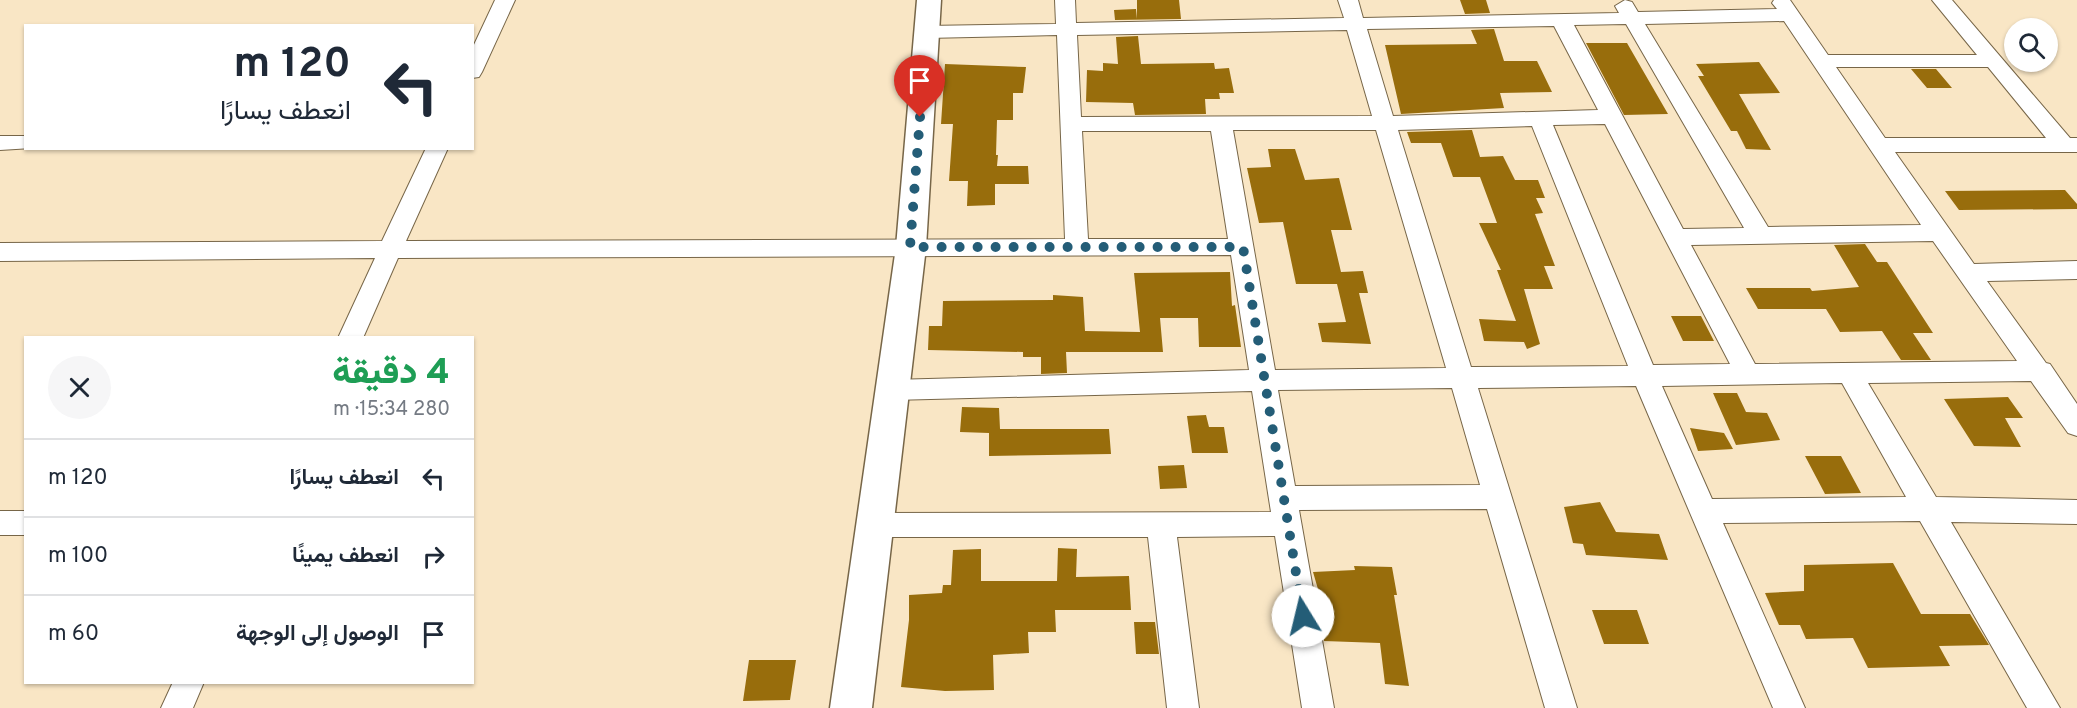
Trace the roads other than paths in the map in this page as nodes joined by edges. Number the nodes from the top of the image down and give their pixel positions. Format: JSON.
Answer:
{"nodes":[{"id":1,"x":505,"y":0,"type":"edge"},
{"id":2,"x":1065,"y":0,"type":"edge"},
{"id":3,"x":1942,"y":0,"type":"edge"},
{"id":4,"x":1785,"y":7,"type":"edge"},
{"id":5,"x":1627,"y":9,"type":"edge"},
{"id":6,"x":1351,"y":11,"type":"edge"},
{"id":7,"x":927,"y":16,"type":"edge"},
{"id":8,"x":1560,"y":18,"type":"junction"},
{"id":9,"x":1067,"y":28,"type":"junction"},
{"id":10,"x":1822,"y":61,"type":"junction"},
{"id":11,"x":1993,"y":61,"type":"junction"},
{"id":12,"x":474,"y":68,"type":"edge"},
{"id":13,"x":1612,"y":117,"type":"junction"},
{"id":14,"x":1540,"y":119,"type":"junction"},
{"id":15,"x":1071,"y":123,"type":"junction"},
{"id":16,"x":1221,"y":123,"type":"junction"},
{"id":17,"x":1385,"y":123,"type":"junction"},
{"id":18,"x":0,"y":143,"type":"edge"},
{"id":19,"x":24,"y":143,"type":"edge"},
{"id":20,"x":1879,"y":145,"type":"junction"},
{"id":21,"x":2070,"y":145,"type":"edge"},
{"id":22,"x":436,"y":150,"type":"edge"},
{"id":23,"x":1939,"y":233,"type":"junction"},
{"id":24,"x":1761,"y":236,"type":"junction"},
{"id":25,"x":1676,"y":237,"type":"junction"},
{"id":26,"x":910,"y":247,"type":"junction"},
{"id":27,"x":1077,"y":247,"type":"junction"},
{"id":28,"x":1243,"y":247,"type":"junction"},
{"id":29,"x":392,"y":249,"type":"junction"},
{"id":30,"x":0,"y":252,"type":"edge"},
{"id":31,"x":2077,"y":270,"type":"edge"},
{"id":32,"x":1968,"y":273,"type":"junction"},
{"id":33,"x":351,"y":336,"type":"edge"},
{"id":34,"x":2041,"y":371,"type":"junction"},
{"id":35,"x":1849,"y":373,"type":"junction"},
{"id":36,"x":1748,"y":375,"type":"junction"},
{"id":37,"x":1645,"y":376,"type":"junction"},
{"id":38,"x":1462,"y":378,"type":"junction"},
{"id":39,"x":1265,"y":380,"type":"junction"},
{"id":40,"x":892,"y":390,"type":"junction"},
{"id":41,"x":2077,"y":425,"type":"edge"},
{"id":42,"x":1498,"y":497,"type":"junction"},
{"id":43,"x":1928,"y":509,"type":"junction"},
{"id":44,"x":1286,"y":511,"type":"junction"},
{"id":45,"x":1703,"y":511,"type":"junction"},
{"id":46,"x":2077,"y":512,"type":"edge"},
{"id":47,"x":0,"y":523,"type":"edge"},
{"id":48,"x":24,"y":523,"type":"edge"},
{"id":49,"x":1161,"y":524,"type":"junction"},
{"id":50,"x":874,"y":525,"type":"junction"},
{"id":51,"x":188,"y":684,"type":"edge"},
{"id":52,"x":177,"y":708,"type":"edge"},
{"id":53,"x":851,"y":708,"type":"edge"},
{"id":54,"x":1183,"y":708,"type":"edge"},
{"id":55,"x":1318,"y":708,"type":"edge"},
{"id":56,"x":1561,"y":708,"type":"edge"},
{"id":57,"x":1789,"y":708,"type":"edge"},
{"id":58,"x":2044,"y":708,"type":"edge"}],
"edges":[{"from":1,"to":12,"type":"street"},
{"from":2,"to":9,"type":"street"},
{"from":3,"to":11,"type":"street"},
{"from":4,"to":5,"type":"street"},
{"from":4,"to":10,"type":"street"},
{"from":5,"to":8,"type":"street"},
{"from":5,"to":24,"type":"street"},
{"from":6,"to":8,"type":"street"},
{"from":6,"to":9,"type":"street"},
{"from":6,"to":17,"type":"street"},
{"from":7,"to":9,"type":"street"},
{"from":7,"to":26,"type":"street"},
{"from":8,"to":13,"type":"street"},
{"from":9,"to":15,"type":"street"},
{"from":10,"to":11,"type":"street"},
{"from":10,"to":20,"type":"street"},
{"from":11,"to":21,"type":"street"},
{"from":13,"to":14,"type":"street"},
{"from":13,"to":25,"type":"street"},
{"from":14,"to":17,"type":"street"},
{"from":14,"to":37,"type":"street"},
{"from":15,"to":16,"type":"street"},
{"from":15,"to":27,"type":"street"},
{"from":16,"to":17,"type":"street"},
{"from":16,"to":28,"type":"street"},
{"from":17,"to":38,"type":"street"},
{"from":18,"to":19,"type":"street"},
{"from":20,"to":21,"type":"street"},
{"from":20,"to":23,"type":"street"},
{"from":22,"to":29,"type":"street"},
{"from":23,"to":24,"type":"street"},
{"from":23,"to":32,"type":"street"},
{"from":24,"to":25,"type":"street"},
{"from":25,"to":36,"type":"street"},
{"from":26,"to":27,"type":"street"},
{"from":26,"to":29,"type":"street"},
{"from":26,"to":40,"type":"street"},
{"from":27,"to":28,"type":"street"},
{"from":28,"to":39,"type":"street"},
{"from":29,"to":30,"type":"street"},
{"from":29,"to":33,"type":"street"},
{"from":31,"to":32,"type":"street"},
{"from":32,"to":34,"type":"street"},
{"from":34,"to":35,"type":"street"},
{"from":34,"to":41,"type":"street"},
{"from":35,"to":36,"type":"street"},
{"from":35,"to":43,"type":"street"},
{"from":36,"to":37,"type":"street"},
{"from":37,"to":38,"type":"street"},
{"from":37,"to":45,"type":"street"},
{"from":38,"to":39,"type":"street"},
{"from":38,"to":42,"type":"street"},
{"from":39,"to":40,"type":"street"},
{"from":39,"to":44,"type":"street"},
{"from":40,"to":50,"type":"street"},
{"from":42,"to":44,"type":"street"},
{"from":42,"to":56,"type":"street"},
{"from":43,"to":45,"type":"street"},
{"from":43,"to":46,"type":"street"},
{"from":43,"to":58,"type":"street"},
{"from":44,"to":49,"type":"street"},
{"from":44,"to":55,"type":"street"},
{"from":45,"to":57,"type":"street"},
{"from":47,"to":48,"type":"street"},
{"from":49,"to":50,"type":"street"},
{"from":49,"to":54,"type":"street"},
{"from":50,"to":53,"type":"street"},
{"from":51,"to":52,"type":"street"}]}
